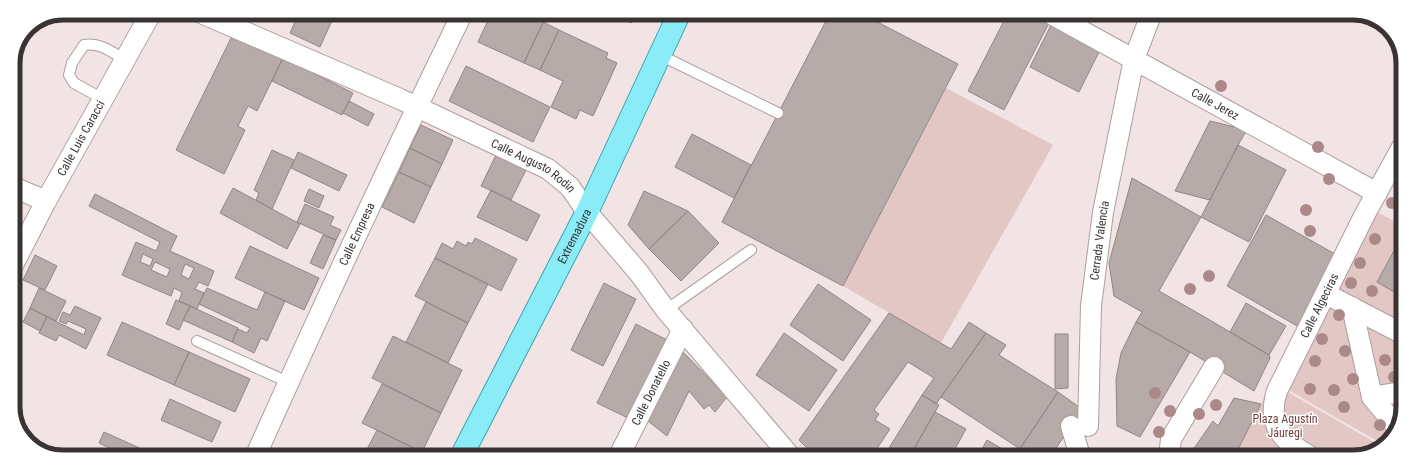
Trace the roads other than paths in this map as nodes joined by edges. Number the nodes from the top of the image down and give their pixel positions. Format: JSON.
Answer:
{"nodes":[{"id":1,"x":147,"y":20,"type":"edge"},
{"id":2,"x":217,"y":20,"type":"edge"},
{"id":3,"x":459,"y":20,"type":"edge"},
{"id":4,"x":676,"y":20,"type":"edge"},
{"id":5,"x":1062,"y":20,"type":"edge"},
{"id":6,"x":1149,"y":20,"type":"edge"},
{"id":7,"x":660,"y":55,"type":"junction"},
{"id":8,"x":1134,"y":59,"type":"junction"},
{"id":9,"x":126,"y":60,"type":"junction"},
{"id":10,"x":103,"y":99,"type":"junction"},
{"id":11,"x":416,"y":107,"type":"junction"},
{"id":12,"x":778,"y":113,"type":"dead end"},
{"id":13,"x":1396,"y":158,"type":"edge"},
{"id":14,"x":20,"y":190,"type":"edge"},
{"id":15,"x":1377,"y":193,"type":"junction"},
{"id":16,"x":46,"y":201,"type":"junction"},
{"id":17,"x":587,"y":212,"type":"junction"},
{"id":18,"x":751,"y":250,"type":"dead end"},
{"id":19,"x":20,"y":251,"type":"edge"},
{"id":20,"x":1328,"y":295,"type":"dead end"},
{"id":21,"x":1352,"y":308,"type":"junction"},
{"id":22,"x":665,"y":309,"type":"junction"},
{"id":23,"x":683,"y":329,"type":"junction"},
{"id":24,"x":1396,"y":331,"type":"edge"},
{"id":25,"x":196,"y":341,"type":"dead end"},
{"id":26,"x":1214,"y":367,"type":"dead end"},
{"id":27,"x":288,"y":382,"type":"junction"},
{"id":28,"x":1396,"y":393,"type":"edge"},
{"id":29,"x":1372,"y":397,"type":"junction"},
{"id":30,"x":1393,"y":423,"type":"edge"},
{"id":31,"x":258,"y":450,"type":"edge"},
{"id":32,"x":465,"y":450,"type":"edge"},
{"id":33,"x":622,"y":450,"type":"edge"},
{"id":34,"x":785,"y":450,"type":"edge"},
{"id":35,"x":1080,"y":450,"type":"edge"},
{"id":36,"x":1170,"y":450,"type":"edge"},
{"id":37,"x":1299,"y":450,"type":"edge"}],
"edges":[{"from":1,"to":9,"type":"street","name":"Calle Luis Caracci"},
{"from":2,"to":11,"type":"street","name":"Calle Augusto Rodin"},
{"from":3,"to":11,"type":"street","name":"Calle Empresa"},
{"from":4,"to":7,"type":"main road","name":"Extremadura"},
{"from":5,"to":8,"type":"street","name":"Calle Jerez"},
{"from":6,"to":8,"type":"street","name":"Cerrada Valencia"},
{"from":7,"to":12,"type":"lane"},
{"from":7,"to":17,"type":"main road","name":"Extremadura"},
{"from":8,"to":15,"type":"street","name":"Calle Jerez"},
{"from":8,"to":35,"type":"street","name":"Cerrada Valencia"},
{"from":9,"to":10,"type":"street","name":"Calle Luis Caracci"},
{"from":9,"to":10,"type":"lane"},
{"from":10,"to":16,"type":"street","name":"Calle Luis Caracci"},
{"from":11,"to":17,"type":"street","name":"Calle Augusto Rodin"},
{"from":11,"to":27,"type":"street","name":"Calle Empresa"},
{"from":13,"to":15,"type":"street","name":"Calle Algeciras"},
{"from":14,"to":16,"type":"street"},
{"from":15,"to":37,"type":"street","name":"Calle Algeciras"},
{"from":16,"to":19,"type":"street","name":"Calle Luis Caracci"},
{"from":17,"to":22,"type":"street","name":"Calle Augusto Rodin"},
{"from":17,"to":32,"type":"main road","name":"Extremadura"},
{"from":18,"to":22,"type":"lane"},
{"from":20,"to":21,"type":"street"},
{"from":21,"to":24,"type":"street"},
{"from":21,"to":29,"type":"street"},
{"from":22,"to":23,"type":"street","name":"Calle Augusto Rodin"},
{"from":23,"to":33,"type":"street","name":"Calle Donatello"},
{"from":23,"to":34,"type":"street","name":"Calle Augusto Rodin"},
{"from":25,"to":27,"type":"lane"},
{"from":26,"to":36,"type":"street"},
{"from":27,"to":31,"type":"street","name":"Calle Empresa"},
{"from":28,"to":29,"type":"street"},
{"from":29,"to":30,"type":"street"}]}
